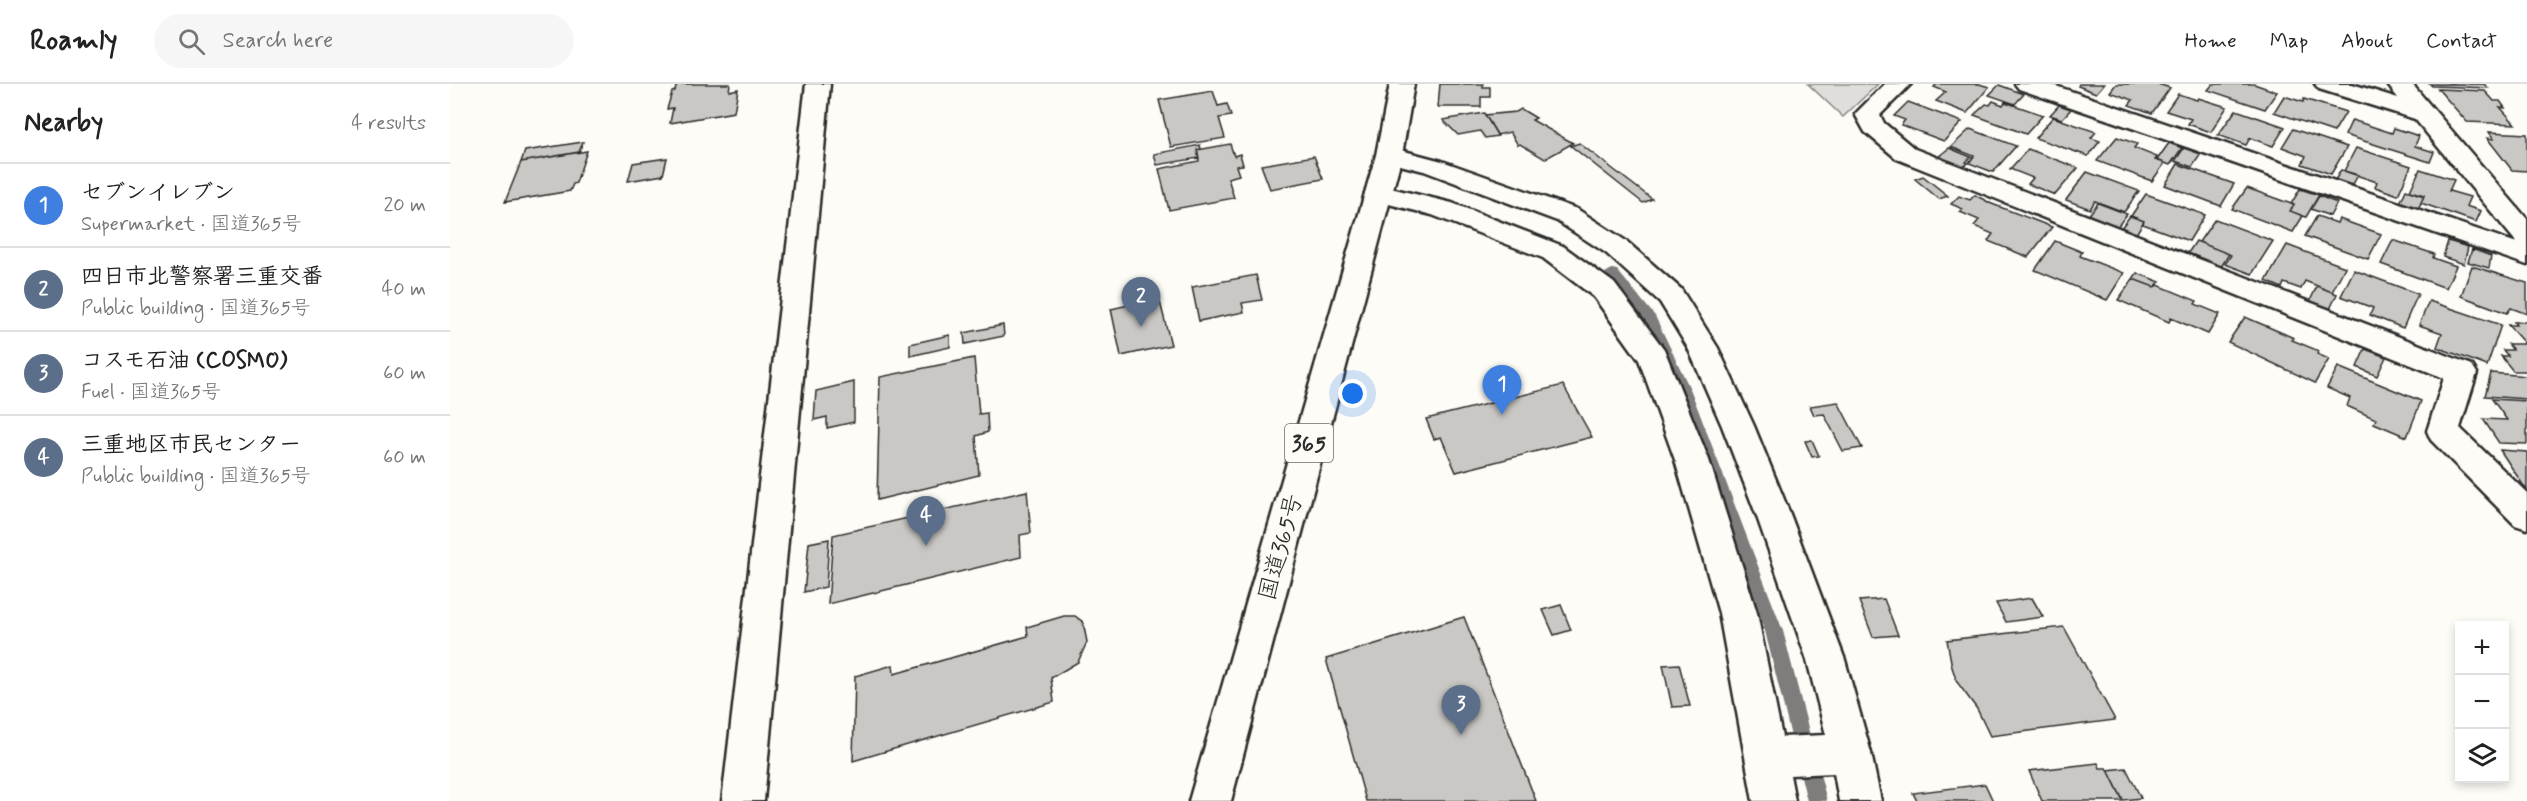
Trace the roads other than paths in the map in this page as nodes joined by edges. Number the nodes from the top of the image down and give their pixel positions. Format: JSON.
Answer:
{"nodes":[{"id":1,"x":818,"y":84,"type":"edge"},
{"id":2,"x":1402,"y":84,"type":"edge"},
{"id":3,"x":1899,"y":84,"type":"edge"},
{"id":4,"x":2027,"y":84,"type":"edge"},
{"id":5,"x":2328,"y":84,"type":"edge"},
{"id":6,"x":2399,"y":84,"type":"edge"},
{"id":7,"x":2424,"y":114,"type":"junction"},
{"id":8,"x":1389,"y":155,"type":"junction"},
{"id":9,"x":1378,"y":193,"type":"junction"},
{"id":10,"x":2527,"y":237,"type":"edge"},
{"id":11,"x":2527,"y":256,"type":"edge"},
{"id":12,"x":2527,"y":515,"type":"edge"},
{"id":13,"x":1851,"y":753,"type":"junction"},
{"id":14,"x":1765,"y":757,"type":"junction"},
{"id":15,"x":743,"y":801,"type":"edge"},
{"id":16,"x":1210,"y":801,"type":"edge"},
{"id":17,"x":1773,"y":801,"type":"edge"},
{"id":18,"x":1860,"y":801,"type":"edge"}],
"edges":[{"from":1,"to":15,"type":"main road"},
{"from":2,"to":8,"type":"main road","name":"国道365号","number":"365"},
{"from":3,"to":12,"type":"main road"},
{"from":4,"to":11,"type":"main road"},
{"from":5,"to":7,"type":"main road"},
{"from":6,"to":7,"type":"main road"},
{"from":7,"to":10,"type":"main road"},
{"from":8,"to":9,"type":"main road","name":"国道365号","number":"365"},
{"from":8,"to":13,"type":"main road"},
{"from":9,"to":14,"type":"main road"},
{"from":9,"to":16,"type":"main road","name":"国道365号","number":"365"},
{"from":13,"to":14,"type":"main road"},
{"from":13,"to":18,"type":"main road"},
{"from":14,"to":17,"type":"main road"}]}
